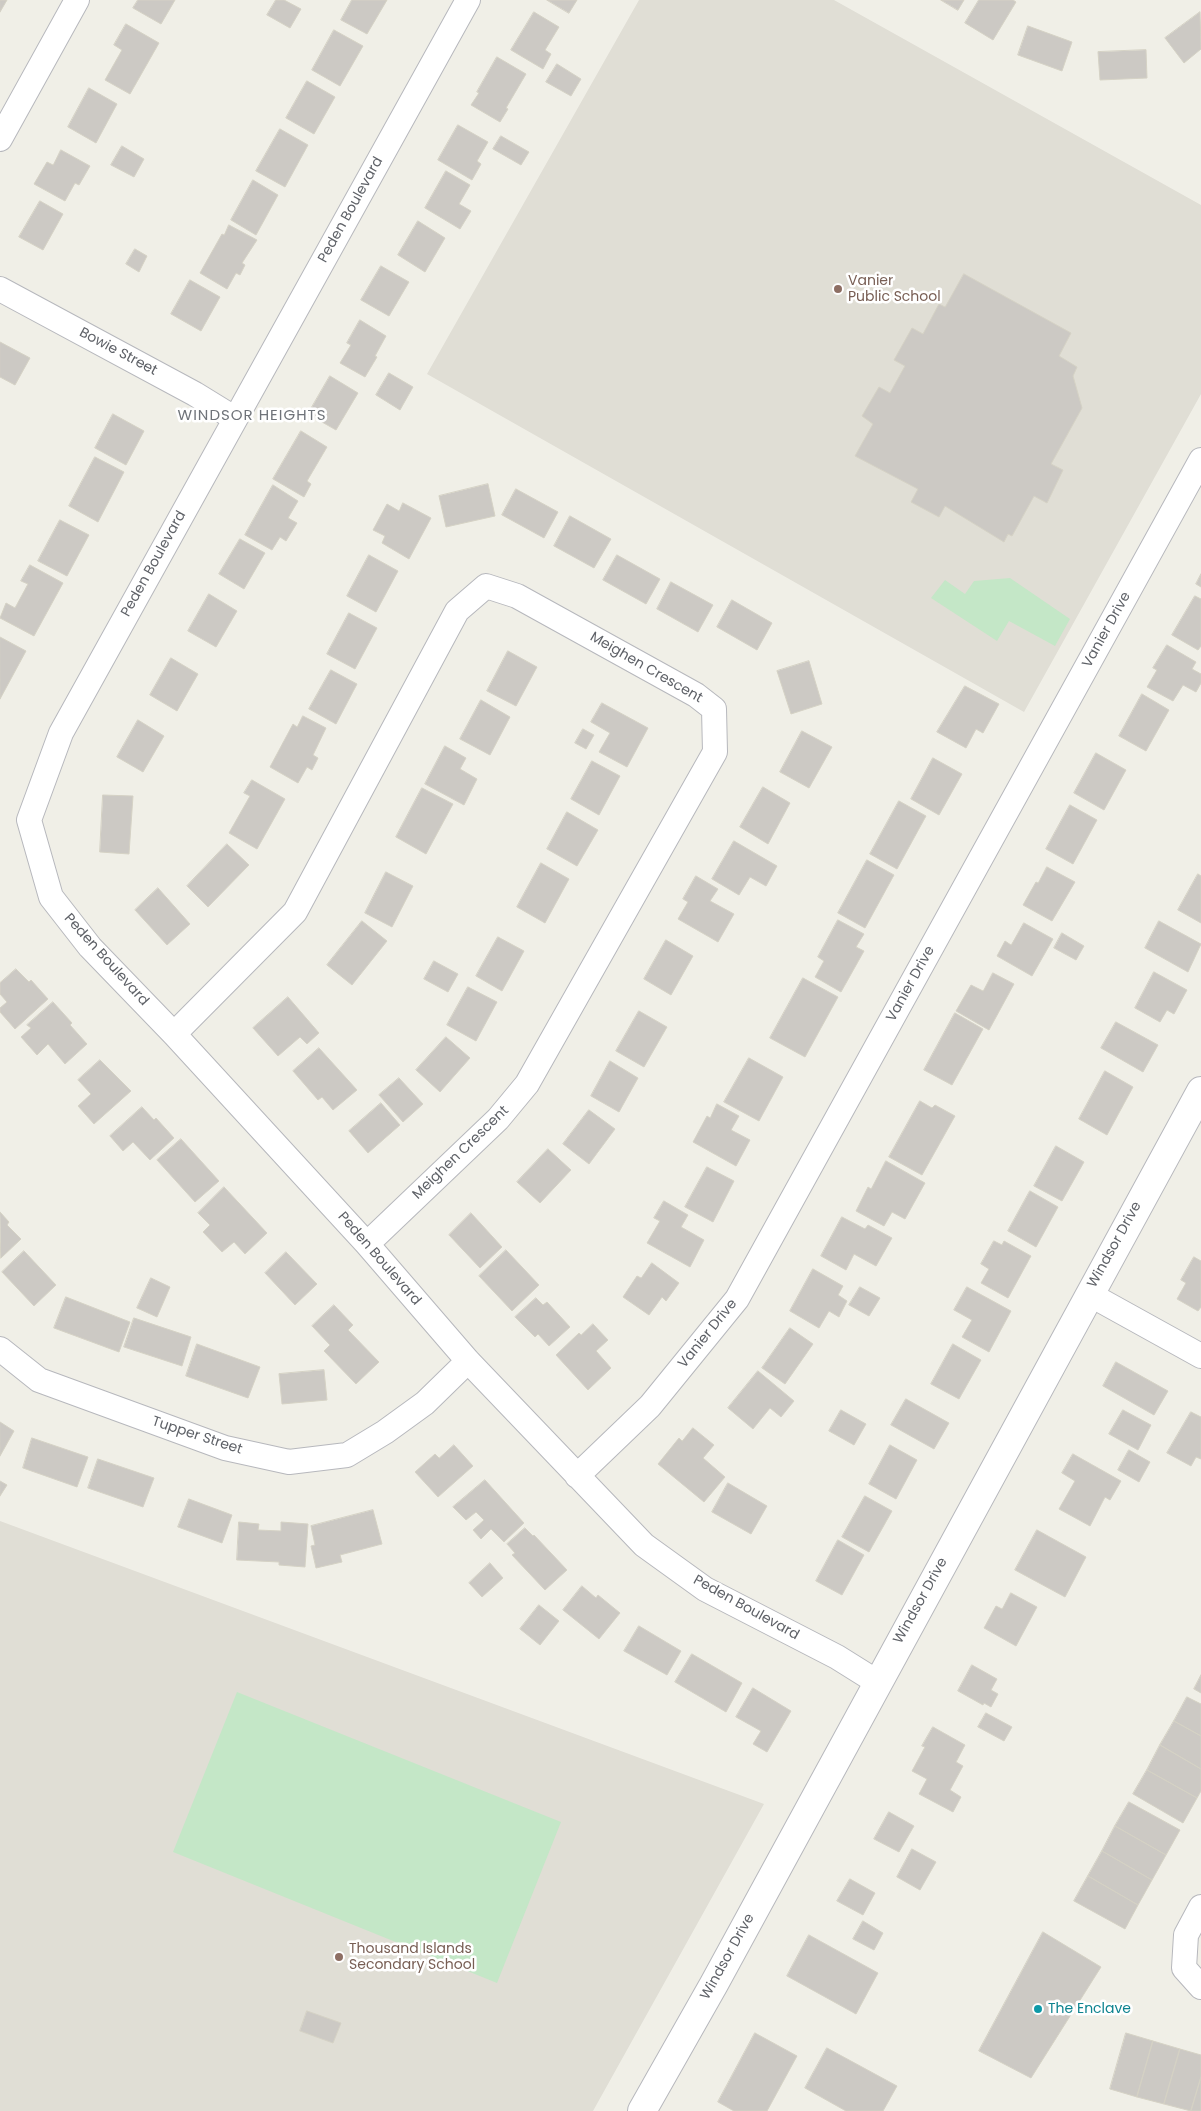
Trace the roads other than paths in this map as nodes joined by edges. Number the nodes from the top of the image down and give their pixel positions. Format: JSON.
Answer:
{"nodes":[{"id":1,"x":77,"y":0,"type":"edge"},
{"id":2,"x":468,"y":0,"type":"edge"},
{"id":3,"x":0,"y":139,"type":"edge"},
{"id":4,"x":0,"y":289,"type":"edge"},
{"id":5,"x":234,"y":418,"type":"junction"},
{"id":6,"x":1201,"y":460,"type":"edge"},
{"id":7,"x":174,"y":1034,"type":"junction"},
{"id":8,"x":1201,"y":1091,"type":"edge"},
{"id":9,"x":367,"y":1244,"type":"junction"},
{"id":10,"x":1089,"y":1294,"type":"junction"},
{"id":11,"x":0,"y":1349,"type":"edge"},
{"id":12,"x":1201,"y":1356,"type":"edge"},
{"id":13,"x":468,"y":1361,"type":"junction"},
{"id":14,"x":577,"y":1476,"type":"junction"},
{"id":15,"x":877,"y":1682,"type":"junction"},
{"id":16,"x":1201,"y":1907,"type":"edge"},
{"id":17,"x":1201,"y":1987,"type":"edge"},
{"id":18,"x":642,"y":2111,"type":"edge"}],
"edges":[{"from":1,"to":3,"type":"street"},
{"from":2,"to":5,"type":"street","name":"Peden Boulevard"},
{"from":4,"to":5,"type":"street","name":"Bowie Street"},
{"from":5,"to":7,"type":"street","name":"Peden Boulevard"},
{"from":6,"to":14,"type":"street","name":"Vanier Drive"},
{"from":7,"to":9,"type":"street","name":"Peden Boulevard"},
{"from":7,"to":9,"type":"street","name":"Meighen Crescent"},
{"from":8,"to":10,"type":"street","name":"Windsor Drive"},
{"from":9,"to":13,"type":"street","name":"Peden Boulevard"},
{"from":10,"to":12,"type":"street"},
{"from":10,"to":15,"type":"street","name":"Windsor Drive"},
{"from":11,"to":13,"type":"street","name":"Tupper Street"},
{"from":13,"to":14,"type":"street","name":"Peden Boulevard"},
{"from":14,"to":15,"type":"street","name":"Peden Boulevard"},
{"from":15,"to":18,"type":"street","name":"Windsor Drive"},
{"from":16,"to":17,"type":"street"}]}
